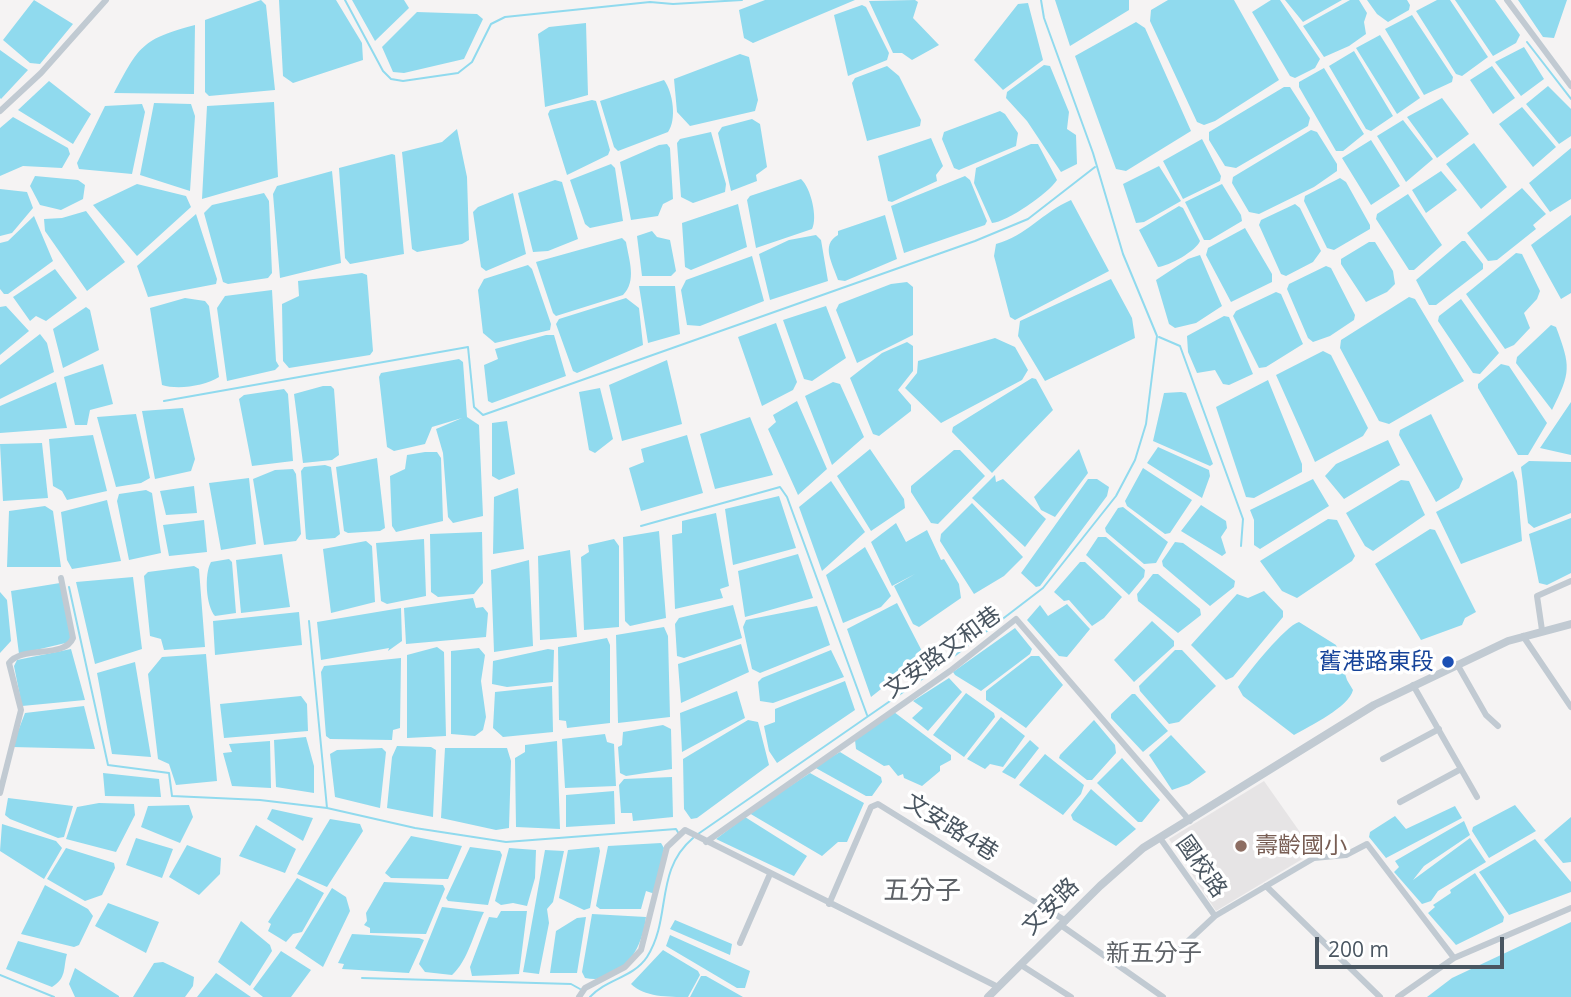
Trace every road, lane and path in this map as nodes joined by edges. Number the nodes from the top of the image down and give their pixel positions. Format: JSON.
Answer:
{"nodes":[{"id":1,"x":106,"y":0,"type":"edge"},
{"id":2,"x":1507,"y":0,"type":"edge"},
{"id":3,"x":1571,"y":86,"type":"edge"},
{"id":4,"x":0,"y":111,"type":"edge"},
{"id":5,"x":61,"y":579,"type":"dead end"},
{"id":6,"x":1571,"y":582,"type":"edge"},
{"id":7,"x":1571,"y":624,"type":"edge"},
{"id":8,"x":1542,"y":630,"type":"junction"},
{"id":9,"x":1523,"y":636,"type":"junction"},
{"id":10,"x":1457,"y":664,"type":"junction"},
{"id":11,"x":1413,"y":685,"type":"junction"},
{"id":12,"x":1571,"y":707,"type":"edge"},
{"id":13,"x":1498,"y":726,"type":"dead end"},
{"id":14,"x":1439,"y":729,"type":"junction"},
{"id":15,"x":1383,"y":759,"type":"dead end"},
{"id":16,"x":1461,"y":769,"type":"junction"},
{"id":17,"x":0,"y":793,"type":"edge"},
{"id":18,"x":1477,"y":797,"type":"dead end"},
{"id":19,"x":1400,"y":802,"type":"dead end"},
{"id":20,"x":1190,"y":821,"type":"junction"},
{"id":21,"x":1160,"y":838,"type":"junction"},
{"id":22,"x":704,"y":840,"type":"junction"},
{"id":23,"x":770,"y":874,"type":"junction"},
{"id":24,"x":1266,"y":886,"type":"junction"},
{"id":25,"x":829,"y":904,"type":"junction"},
{"id":26,"x":1571,"y":908,"type":"edge"},
{"id":27,"x":1215,"y":916,"type":"junction"},
{"id":28,"x":1064,"y":923,"type":"junction"},
{"id":29,"x":740,"y":943,"type":"dead end"},
{"id":30,"x":1171,"y":957,"type":"dead end"},
{"id":31,"x":1454,"y":957,"type":"junction"},
{"id":32,"x":1021,"y":965,"type":"junction"},
{"id":33,"x":998,"y":987,"type":"junction"},
{"id":34,"x":581,"y":993,"type":"edge"},
{"id":35,"x":988,"y":997,"type":"edge"},
{"id":36,"x":1071,"y":997,"type":"edge"},
{"id":37,"x":1163,"y":997,"type":"edge"},
{"id":38,"x":1381,"y":997,"type":"edge"},
{"id":39,"x":1398,"y":997,"type":"edge"}],
"edges":[{"from":1,"to":4,"type":"street"},
{"from":2,"to":3,"type":"street"},
{"from":5,"to":17,"type":"street"},
{"from":6,"to":8,"type":"street"},
{"from":7,"to":8,"type":"street"},
{"from":8,"to":9,"type":"street"},
{"from":9,"to":10,"type":"street"},
{"from":9,"to":12,"type":"street"},
{"from":10,"to":11,"type":"street"},
{"from":10,"to":13,"type":"street"},
{"from":11,"to":14,"type":"street"},
{"from":11,"to":20,"type":"street"},
{"from":14,"to":15,"type":"street"},
{"from":14,"to":16,"type":"street"},
{"from":16,"to":18,"type":"street"},
{"from":16,"to":19,"type":"street"},
{"from":20,"to":21,"type":"street"},
{"from":20,"to":22,"type":"street","name":"文安路文和巷"},
{"from":21,"to":27,"type":"street","name":"國校路"},
{"from":21,"to":28,"type":"street","name":"文安路"},
{"from":22,"to":23,"type":"street"},
{"from":22,"to":34,"type":"street"},
{"from":23,"to":25,"type":"street"},
{"from":23,"to":29,"type":"street"},
{"from":24,"to":27,"type":"street","name":"國校路"},
{"from":24,"to":31,"type":"street","name":"國校路"},
{"from":24,"to":38,"type":"street"},
{"from":25,"to":28,"type":"street","name":"文安路4巷"},
{"from":25,"to":33,"type":"street"},
{"from":26,"to":31,"type":"street"},
{"from":27,"to":30,"type":"street","name":"國校路"},
{"from":28,"to":32,"type":"street","name":"文安路"},
{"from":28,"to":37,"type":"street"},
{"from":31,"to":39,"type":"street"},
{"from":32,"to":33,"type":"street","name":"文安路"},
{"from":32,"to":36,"type":"street"},
{"from":33,"to":35,"type":"street","name":"文安路"}]}
